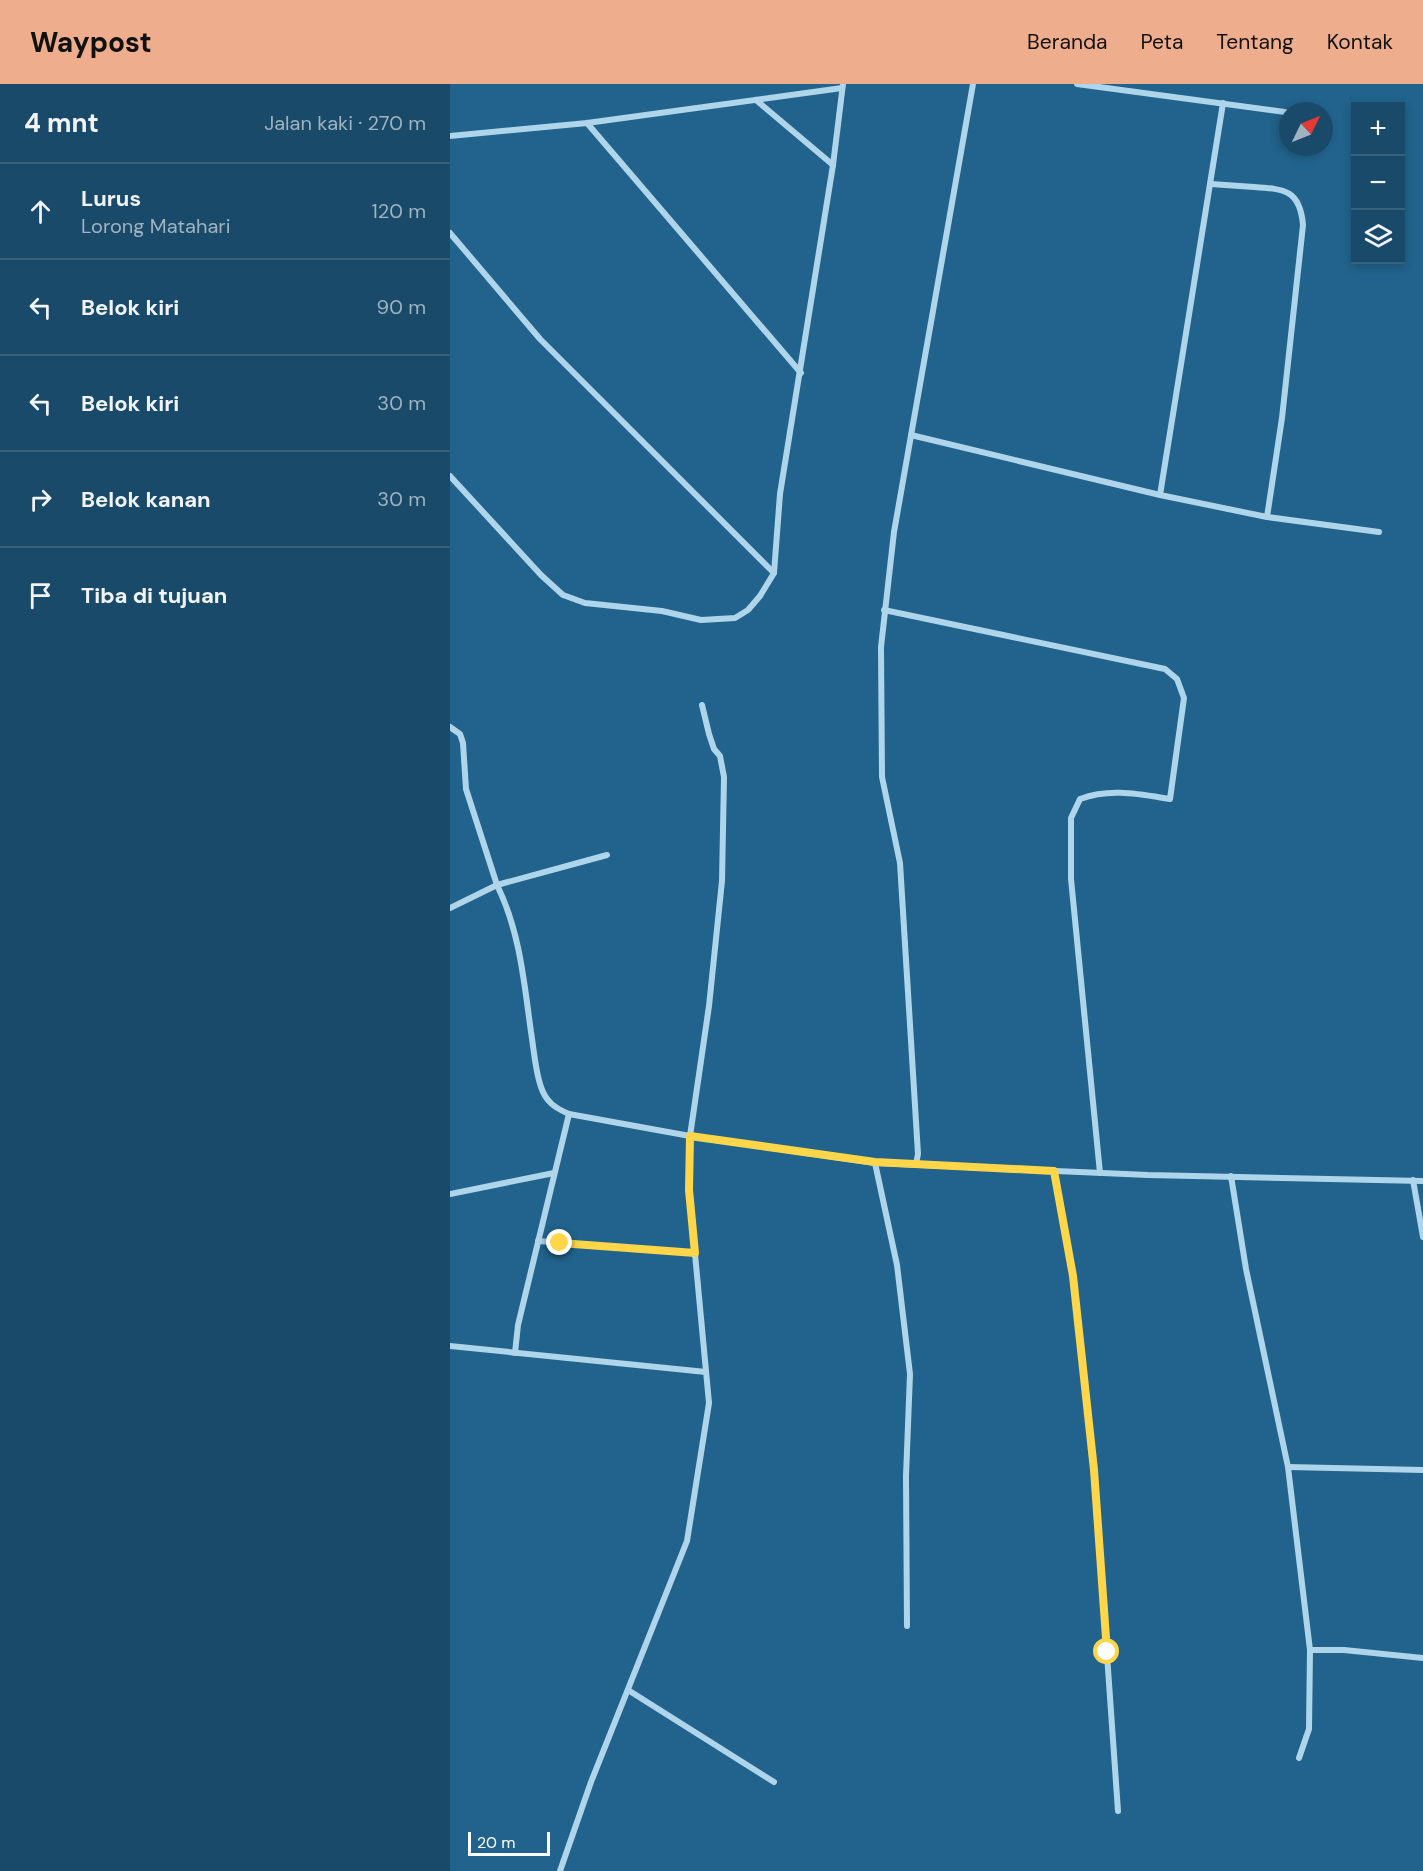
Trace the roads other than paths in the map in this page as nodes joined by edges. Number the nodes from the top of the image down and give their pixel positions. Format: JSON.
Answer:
{"nodes":[{"id":1,"x":973,"y":84,"type":"edge"},
{"id":2,"x":1077,"y":84,"type":"edge"},
{"id":3,"x":842,"y":86,"type":"edge"},
{"id":4,"x":756,"y":100,"type":"junction"},
{"id":5,"x":1223,"y":103,"type":"junction"},
{"id":6,"x":1279,"y":111,"type":"edge"},
{"id":7,"x":587,"y":123,"type":"junction"},
{"id":8,"x":450,"y":136,"type":"edge"},
{"id":9,"x":833,"y":165,"type":"junction"},
{"id":10,"x":1211,"y":184,"type":"junction"},
{"id":11,"x":450,"y":233,"type":"edge"},
{"id":12,"x":801,"y":373,"type":"junction"},
{"id":13,"x":911,"y":435,"type":"junction"},
{"id":14,"x":450,"y":476,"type":"edge"},
{"id":15,"x":1160,"y":495,"type":"junction"},
{"id":16,"x":1267,"y":517,"type":"junction"},
{"id":17,"x":1378,"y":532,"type":"dead end"},
{"id":18,"x":774,"y":573,"type":"junction"},
{"id":19,"x":884,"y":610,"type":"junction"},
{"id":20,"x":702,"y":705,"type":"dead end"},
{"id":21,"x":450,"y":726,"type":"edge"},
{"id":22,"x":607,"y":855,"type":"dead end"},
{"id":23,"x":497,"y":885,"type":"junction"},
{"id":24,"x":450,"y":908,"type":"edge"},
{"id":25,"x":569,"y":1114,"type":"junction"},
{"id":26,"x":690,"y":1136,"type":"junction"},
{"id":27,"x":875,"y":1162,"type":"junction"},
{"id":28,"x":916,"y":1164,"type":"junction"},
{"id":29,"x":1054,"y":1171,"type":"junction"},
{"id":30,"x":554,"y":1173,"type":"junction"},
{"id":31,"x":1100,"y":1173,"type":"junction"},
{"id":32,"x":1231,"y":1176,"type":"junction"},
{"id":33,"x":1413,"y":1180,"type":"junction"},
{"id":34,"x":1423,"y":1181,"type":"edge"},
{"id":35,"x":450,"y":1194,"type":"edge"},
{"id":36,"x":1423,"y":1237,"type":"edge"},
{"id":37,"x":538,"y":1241,"type":"junction"},
{"id":38,"x":695,"y":1253,"type":"junction"},
{"id":39,"x":450,"y":1346,"type":"edge"},
{"id":40,"x":515,"y":1353,"type":"junction"},
{"id":41,"x":706,"y":1372,"type":"junction"},
{"id":42,"x":1288,"y":1467,"type":"junction"},
{"id":43,"x":1423,"y":1470,"type":"edge"},
{"id":44,"x":907,"y":1626,"type":"dead end"},
{"id":45,"x":1310,"y":1650,"type":"junction"},
{"id":46,"x":1423,"y":1658,"type":"edge"},
{"id":47,"x":628,"y":1690,"type":"junction"},
{"id":48,"x":1299,"y":1758,"type":"dead end"},
{"id":49,"x":774,"y":1782,"type":"dead end"},
{"id":50,"x":1118,"y":1810,"type":"dead end"},
{"id":51,"x":560,"y":1871,"type":"edge"}],
"edges":[{"from":1,"to":13,"type":"street"},
{"from":2,"to":5,"type":"street"},
{"from":3,"to":4,"type":"street"},
{"from":3,"to":9,"type":"street"},
{"from":4,"to":7,"type":"street"},
{"from":4,"to":9,"type":"street"},
{"from":5,"to":6,"type":"street"},
{"from":5,"to":10,"type":"street"},
{"from":7,"to":8,"type":"street"},
{"from":7,"to":12,"type":"street"},
{"from":9,"to":12,"type":"street"},
{"from":10,"to":15,"type":"street"},
{"from":10,"to":16,"type":"street"},
{"from":11,"to":18,"type":"street"},
{"from":12,"to":18,"type":"street"},
{"from":13,"to":15,"type":"street"},
{"from":13,"to":19,"type":"street"},
{"from":14,"to":18,"type":"street"},
{"from":15,"to":16,"type":"street"},
{"from":16,"to":17,"type":"street"},
{"from":19,"to":28,"type":"street"},
{"from":19,"to":31,"type":"street"},
{"from":20,"to":26,"type":"street"},
{"from":21,"to":23,"type":"street"},
{"from":22,"to":23,"type":"street"},
{"from":23,"to":24,"type":"street"},
{"from":23,"to":25,"type":"street"},
{"from":25,"to":26,"type":"street"},
{"from":25,"to":30,"type":"street"},
{"from":26,"to":27,"type":"street"},
{"from":26,"to":38,"type":"street"},
{"from":27,"to":28,"type":"street"},
{"from":27,"to":44,"type":"street"},
{"from":28,"to":29,"type":"street"},
{"from":29,"to":31,"type":"street"},
{"from":29,"to":50,"type":"street"},
{"from":30,"to":35,"type":"street"},
{"from":30,"to":37,"type":"street"},
{"from":31,"to":32,"type":"street"},
{"from":32,"to":33,"type":"street"},
{"from":32,"to":42,"type":"street"},
{"from":33,"to":34,"type":"street"},
{"from":33,"to":36,"type":"street"},
{"from":37,"to":38,"type":"street"},
{"from":37,"to":40,"type":"street"},
{"from":38,"to":41,"type":"street"},
{"from":39,"to":40,"type":"street"},
{"from":40,"to":41,"type":"street"},
{"from":41,"to":47,"type":"street"},
{"from":42,"to":43,"type":"street"},
{"from":42,"to":45,"type":"street"},
{"from":45,"to":46,"type":"street"},
{"from":45,"to":48,"type":"street"},
{"from":47,"to":49,"type":"street"},
{"from":47,"to":51,"type":"street"}]}
